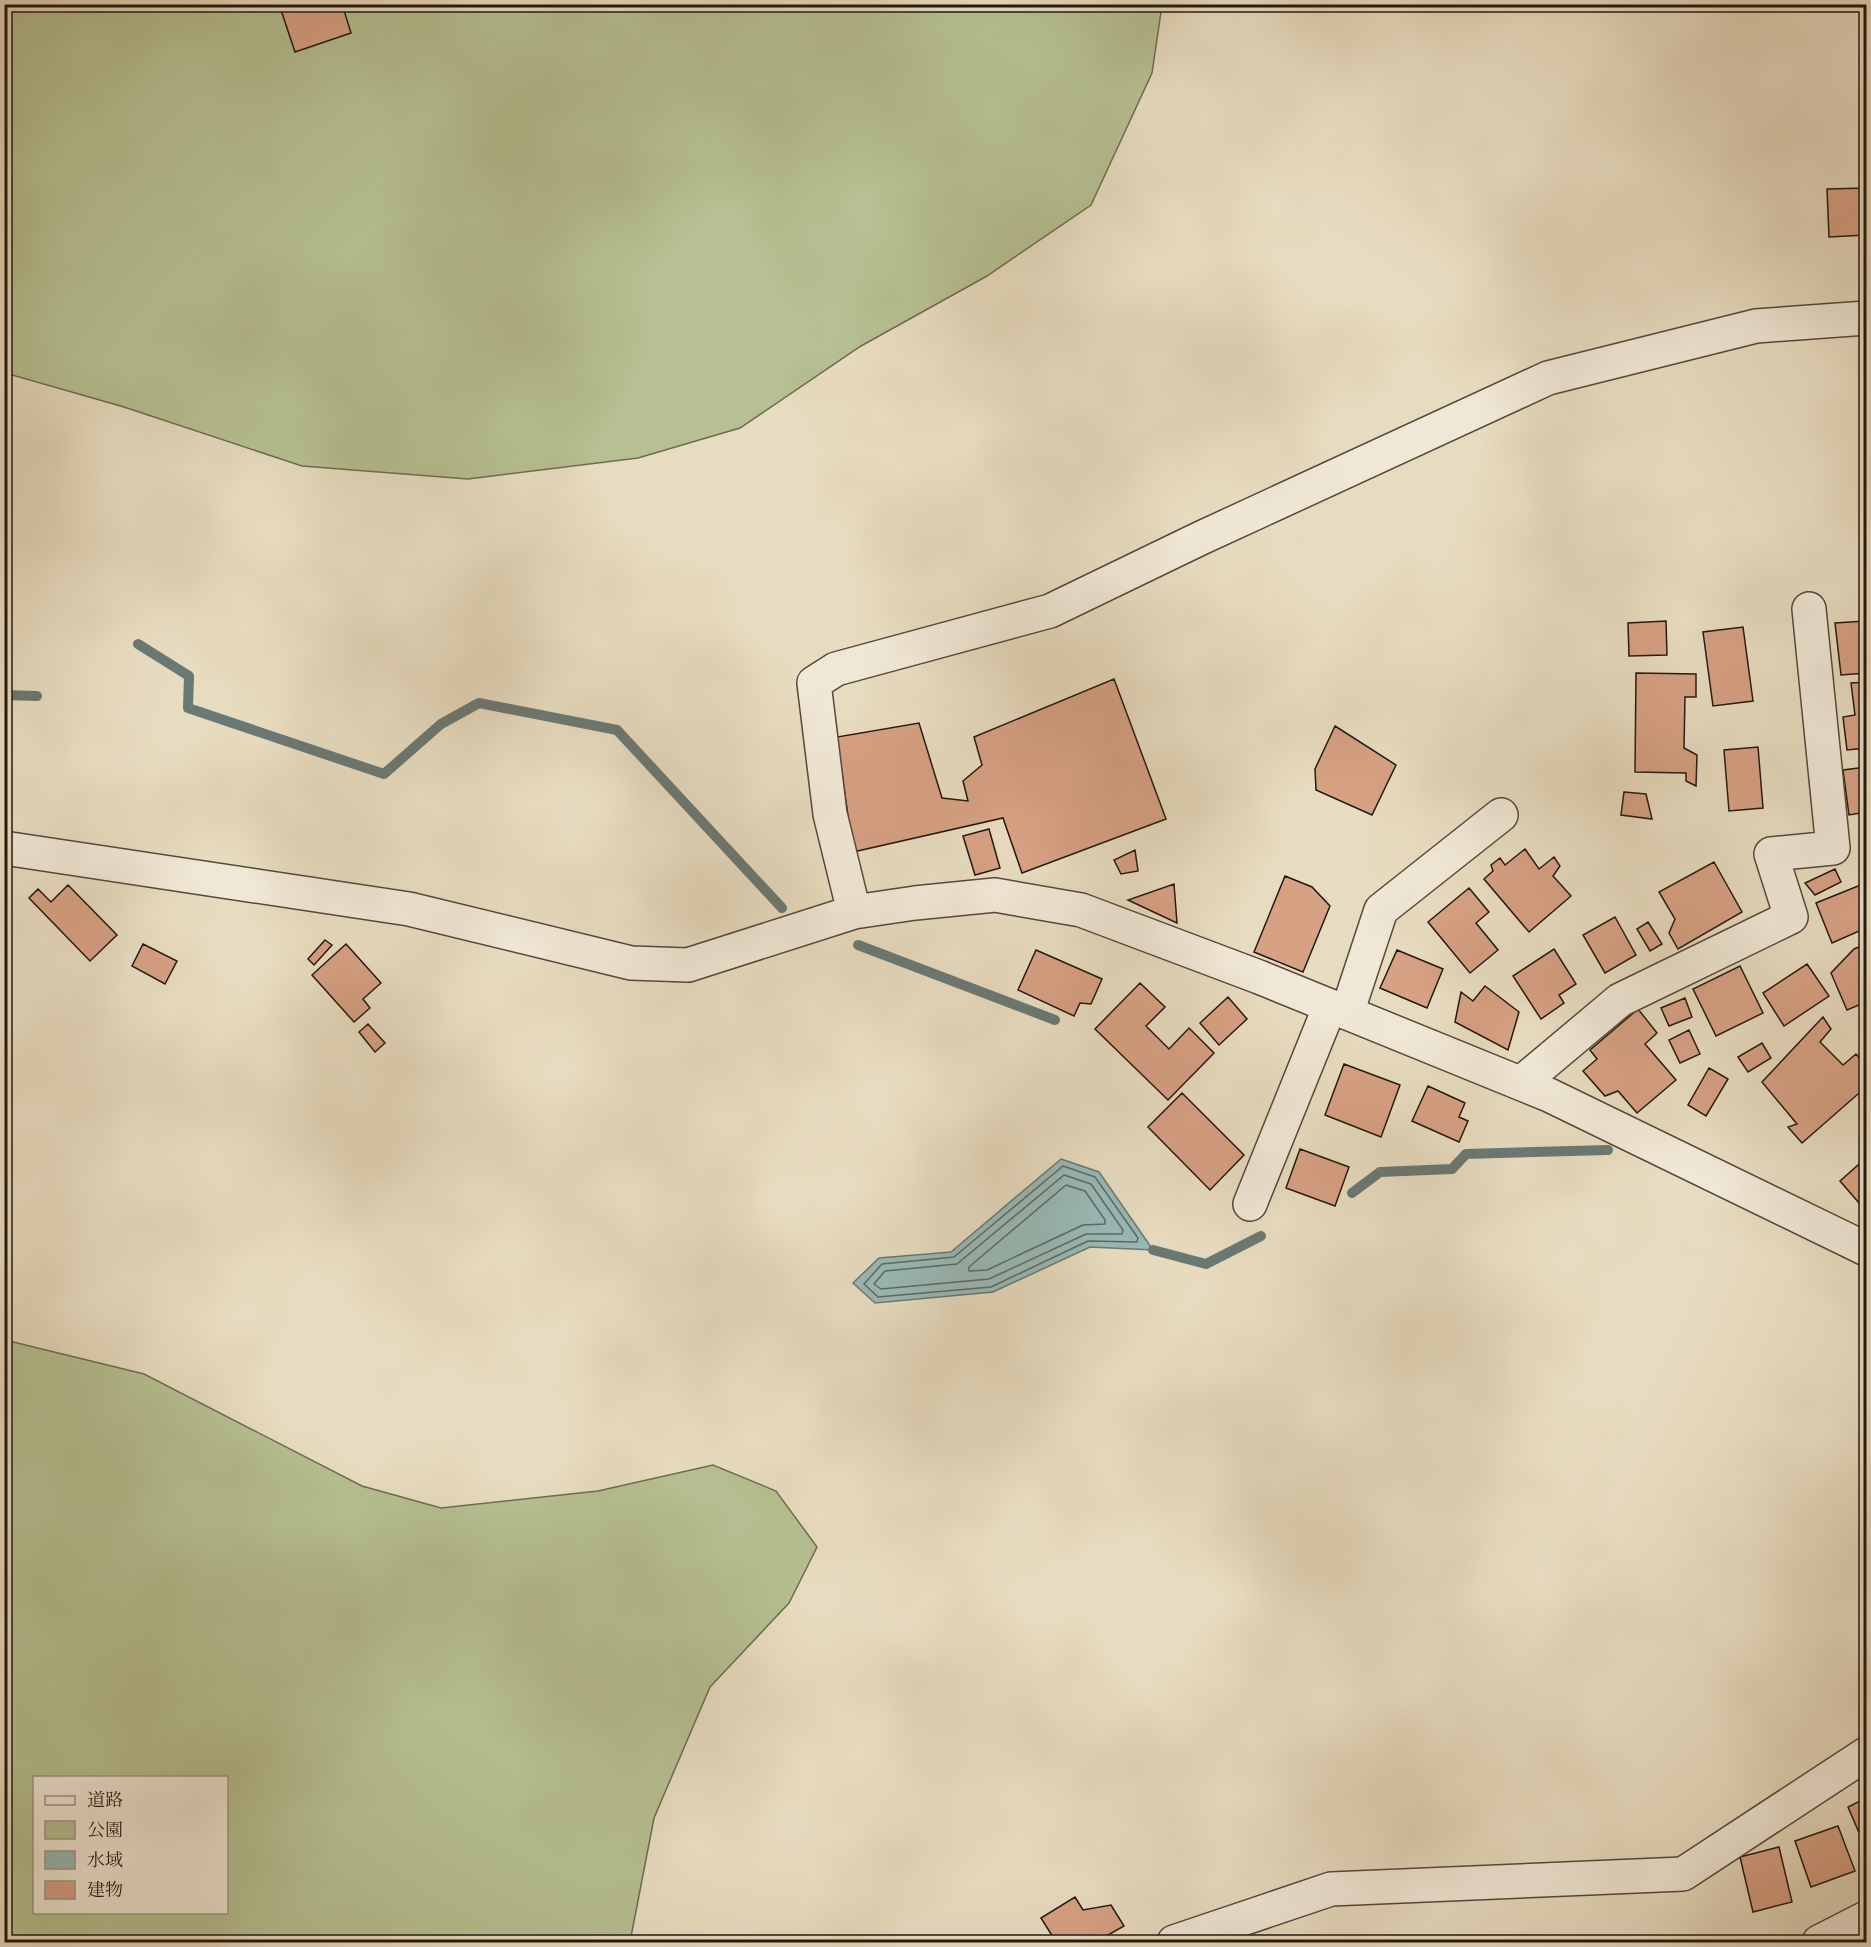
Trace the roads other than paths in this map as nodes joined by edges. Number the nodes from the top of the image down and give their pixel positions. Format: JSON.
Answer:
{"nodes":[{"id":1,"x":1866,"y":318,"type":"edge"},
{"id":2,"x":1809,"y":609,"type":"dead end"},
{"id":3,"x":1501,"y":815,"type":"dead end"},
{"id":4,"x":4,"y":848,"type":"edge"},
{"id":5,"x":854,"y":912,"type":"junction"},
{"id":6,"x":1339,"y":1009,"type":"junction"},
{"id":7,"x":1521,"y":1083,"type":"junction"},
{"id":8,"x":1250,"y":1204,"type":"dead end"},
{"id":9,"x":1866,"y":1250,"type":"edge"},
{"id":10,"x":1866,"y":1754,"type":"edge"},
{"id":11,"x":1866,"y":1918,"type":"edge"},
{"id":12,"x":1174,"y":1942,"type":"edge"},
{"id":13,"x":1819,"y":1942,"type":"edge"}],
"edges":[{"from":1,"to":5,"type":"street"},
{"from":2,"to":7,"type":"street"},
{"from":3,"to":6,"type":"street"},
{"from":4,"to":5,"type":"street"},
{"from":5,"to":6,"type":"street"},
{"from":6,"to":7,"type":"street"},
{"from":6,"to":8,"type":"street"},
{"from":7,"to":9,"type":"street"},
{"from":10,"to":12,"type":"street"},
{"from":11,"to":13,"type":"street"}]}
